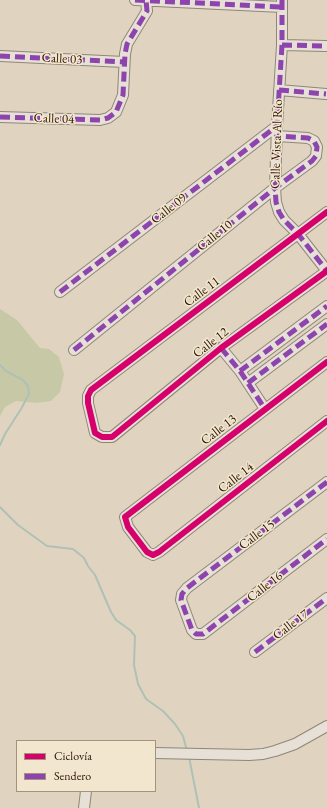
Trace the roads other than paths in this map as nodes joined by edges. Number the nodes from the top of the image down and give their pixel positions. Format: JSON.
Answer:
{"nodes":[{"id":1,"x":135,"y":0,"type":"edge"},
{"id":2,"x":146,"y":0,"type":"edge"},
{"id":3,"x":282,"y":3,"type":"edge"},
{"id":4,"x":282,"y":45,"type":"junction"},
{"id":5,"x":326,"y":46,"type":"dead end"},
{"id":6,"x":0,"y":56,"type":"edge"},
{"id":7,"x":124,"y":62,"type":"junction"},
{"id":8,"x":279,"y":90,"type":"junction"},
{"id":9,"x":326,"y":94,"type":"edge"},
{"id":10,"x":0,"y":117,"type":"edge"},
{"id":11,"x":277,"y":131,"type":"junction"},
{"id":12,"x":274,"y":188,"type":"junction"},
{"id":13,"x":327,"y":212,"type":"edge"},
{"id":14,"x":298,"y":234,"type":"junction"},
{"id":15,"x":327,"y":271,"type":"edge"},
{"id":16,"x":60,"y":292,"type":"dead end"},
{"id":17,"x":327,"y":306,"type":"edge"},
{"id":18,"x":327,"y":324,"type":"edge"},
{"id":19,"x":221,"y":348,"type":"junction"},
{"id":20,"x":74,"y":350,"type":"dead end"},
{"id":21,"x":327,"y":362,"type":"edge"},
{"id":22,"x":240,"y":371,"type":"junction"},
{"id":23,"x":248,"y":383,"type":"junction"},
{"id":24,"x":265,"y":409,"type":"junction"},
{"id":25,"x":327,"y":421,"type":"edge"},
{"id":26,"x":112,"y":437,"type":"joint"},
{"id":27,"x":327,"y":482,"type":"edge"},
{"id":28,"x":327,"y":539,"type":"edge"},
{"id":29,"x":159,"y":552,"type":"joint"},
{"id":30,"x":327,"y":598,"type":"edge"},
{"id":31,"x":203,"y":634,"type":"joint"},
{"id":32,"x":255,"y":652,"type":"dead end"},
{"id":33,"x":327,"y":726,"type":"edge"},
{"id":34,"x":156,"y":753,"type":"edge"},
{"id":35,"x":86,"y":792,"type":"edge"},
{"id":36,"x":84,"y":808,"type":"edge"}],
"edges":[{"from":1,"to":2,"type":"street"},
{"from":2,"to":3,"type":"street"},
{"from":2,"to":7,"type":"street"},
{"from":3,"to":4,"type":"street","name":"Calle Vista Al Río"},
{"from":4,"to":5,"type":"street"},
{"from":4,"to":8,"type":"street","name":"Calle Vista Al Río"},
{"from":6,"to":7,"type":"street","name":"Calle 03"},
{"from":7,"to":10,"type":"street","name":"Calle 04"},
{"from":8,"to":9,"type":"street"},
{"from":8,"to":11,"type":"street","name":"Calle Vista Al Río"},
{"from":11,"to":12,"type":"street","name":"Calle Vista Al Río"},
{"from":11,"to":12,"type":"street","name":"Calle 10"},
{"from":11,"to":16,"type":"street","name":"Calle 09"},
{"from":12,"to":14,"type":"street","name":"Calle Vista Al Río"},
{"from":12,"to":20,"type":"street","name":"Calle 10"},
{"from":13,"to":14,"type":"street","name":"Calle 11"},
{"from":14,"to":15,"type":"street","name":"Calle Vista Al Río"},
{"from":14,"to":26,"type":"street","name":"Calle 11"},
{"from":15,"to":19,"type":"street","name":"Calle 12"},
{"from":17,"to":22,"type":"street"},
{"from":18,"to":23,"type":"street"},
{"from":19,"to":22,"type":"street"},
{"from":19,"to":26,"type":"street","name":"Calle 12"},
{"from":21,"to":24,"type":"street","name":"Calle 13"},
{"from":22,"to":23,"type":"street"},
{"from":23,"to":24,"type":"street"},
{"from":24,"to":29,"type":"street","name":"Calle 13"},
{"from":25,"to":29,"type":"street","name":"Calle 14"},
{"from":27,"to":31,"type":"street","name":"Calle 15"},
{"from":28,"to":31,"type":"street","name":"Calle 16"},
{"from":30,"to":32,"type":"street","name":"Calle 17"},
{"from":33,"to":34,"type":"street"},
{"from":35,"to":36,"type":"street"}]}
